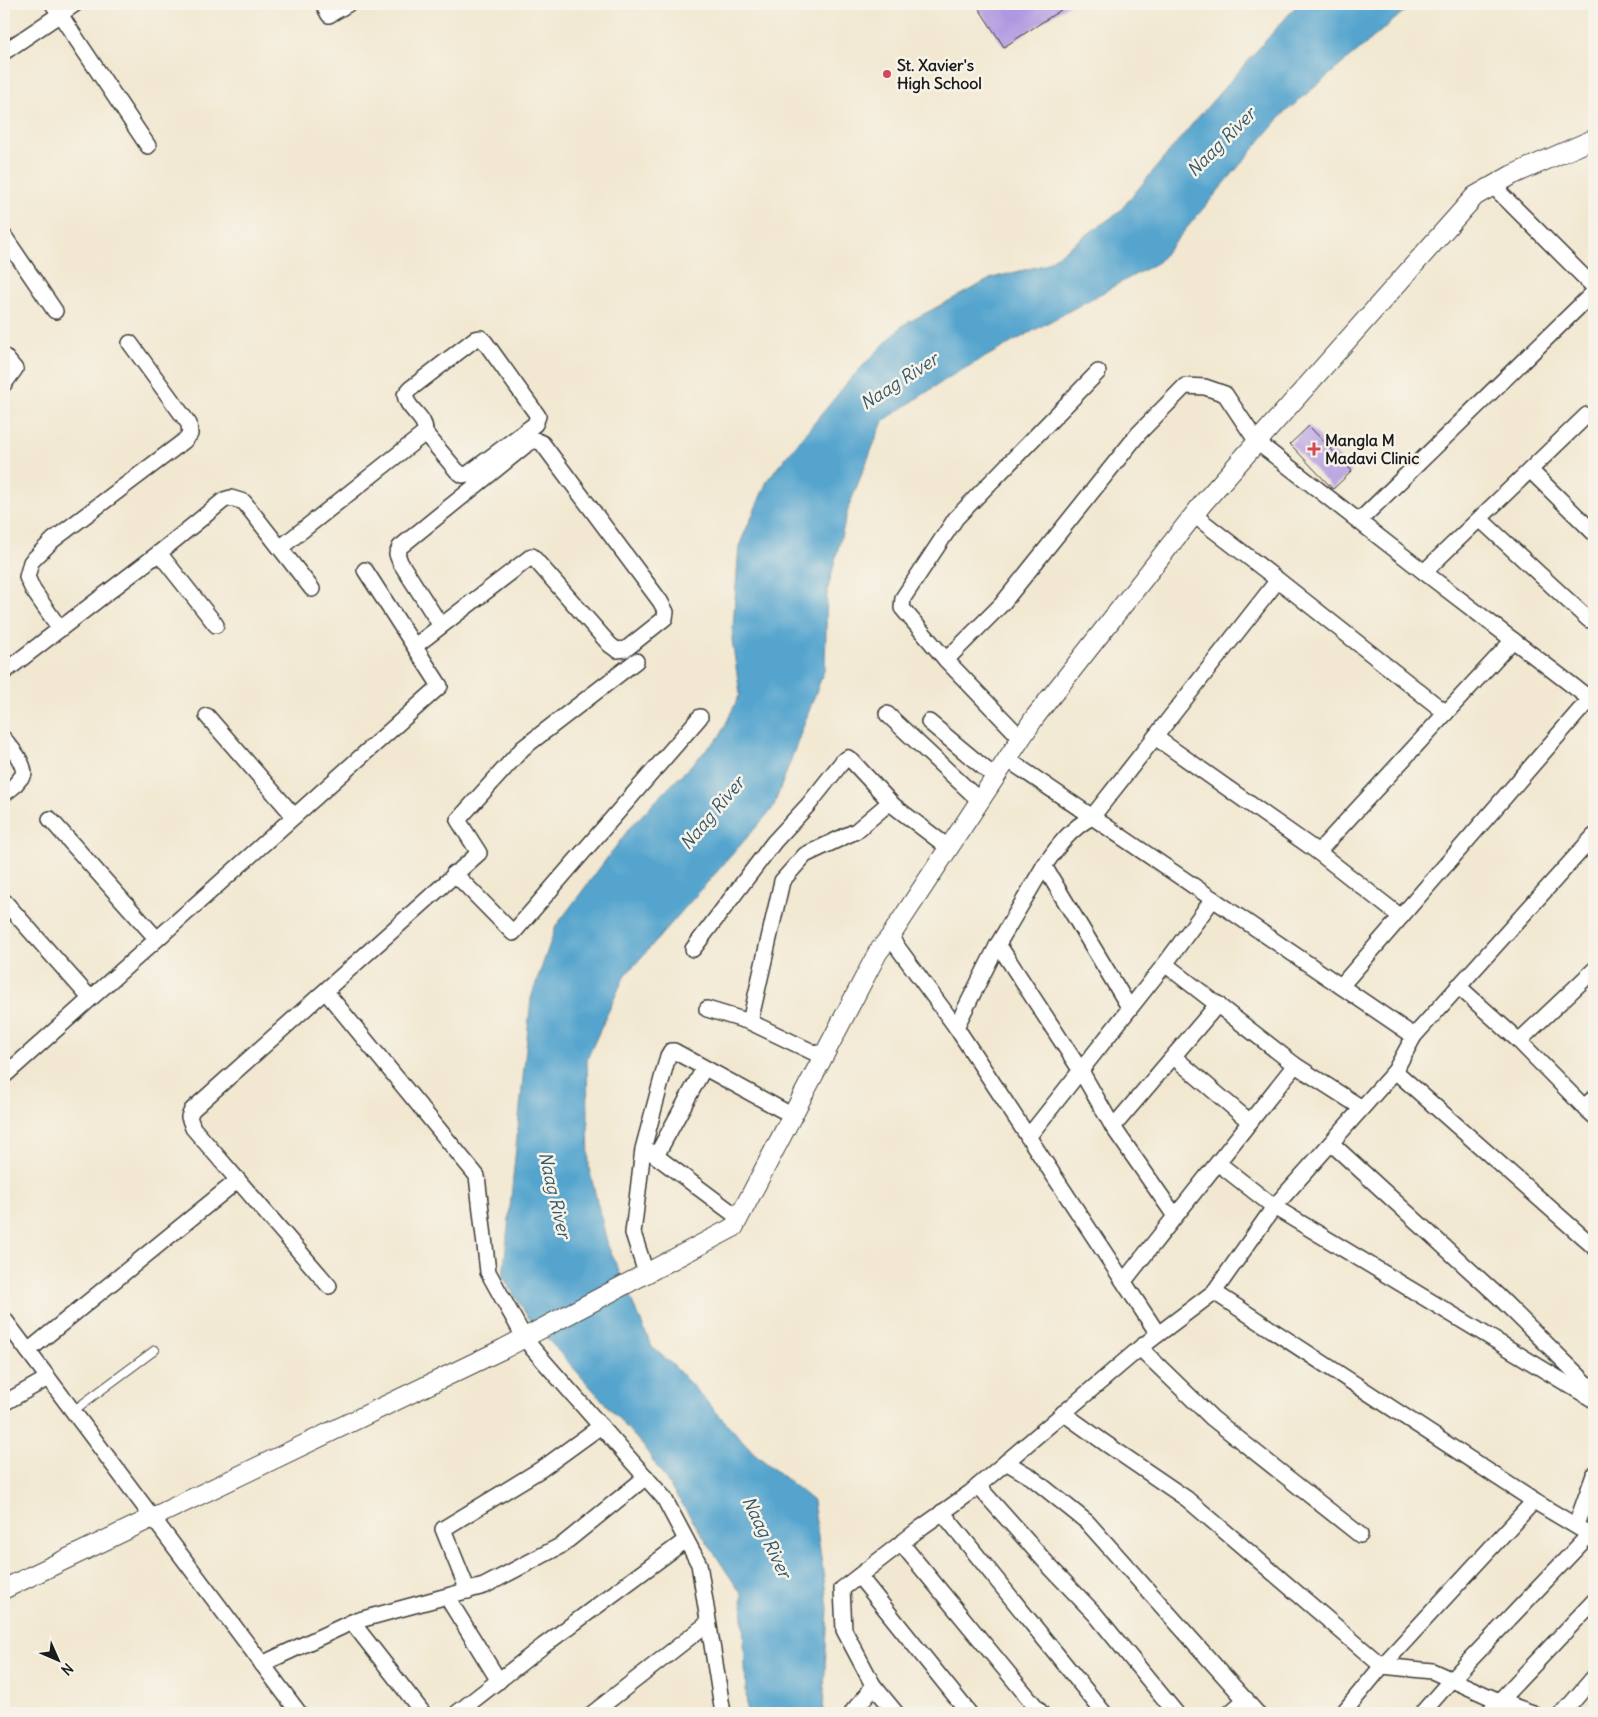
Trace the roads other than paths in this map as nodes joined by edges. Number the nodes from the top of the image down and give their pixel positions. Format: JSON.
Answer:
{"nodes":[{"id":1,"x":75,"y":4,"type":"edge"},
{"id":2,"x":323,"y":4,"type":"edge"},
{"id":3,"x":348,"y":4,"type":"edge"},
{"id":4,"x":56,"y":9,"type":"edge"},
{"id":5,"x":4,"y":52,"type":"edge"},
{"id":6,"x":1594,"y":139,"type":"edge"},
{"id":7,"x":148,"y":146,"type":"dead end"},
{"id":8,"x":1494,"y":186,"type":"junction"},
{"id":9,"x":4,"y":236,"type":"edge"},
{"id":10,"x":9,"y":254,"type":"edge"},
{"id":11,"x":1594,"y":287,"type":"edge"},
{"id":12,"x":1594,"y":292,"type":"edge"},
{"id":13,"x":55,"y":311,"type":"dead end"},
{"id":14,"x":130,"y":343,"type":"dead end"},
{"id":15,"x":4,"y":356,"type":"edge"},
{"id":16,"x":1098,"y":372,"type":"dead end"},
{"id":17,"x":4,"y":384,"type":"edge"},
{"id":18,"x":1592,"y":414,"type":"edge"},
{"id":19,"x":425,"y":433,"type":"junction"},
{"id":20,"x":1257,"y":442,"type":"junction"},
{"id":21,"x":1530,"y":470,"type":"junction"},
{"id":22,"x":1194,"y":515,"type":"junction"},
{"id":23,"x":1480,"y":519,"type":"junction"},
{"id":24,"x":1359,"y":521,"type":"junction"},
{"id":25,"x":1594,"y":533,"type":"edge"},
{"id":26,"x":280,"y":548,"type":"junction"},
{"id":27,"x":159,"y":552,"type":"junction"},
{"id":28,"x":365,"y":570,"type":"dead end"},
{"id":29,"x":1424,"y":572,"type":"junction"},
{"id":30,"x":1278,"y":580,"type":"junction"},
{"id":31,"x":312,"y":589,"type":"dead end"},
{"id":32,"x":1589,"y":620,"type":"dead end"},
{"id":33,"x":216,"y":625,"type":"dead end"},
{"id":34,"x":442,"y":626,"type":"junction"},
{"id":35,"x":60,"y":629,"type":"junction"},
{"id":36,"x":1513,"y":640,"type":"junction"},
{"id":37,"x":415,"y":646,"type":"junction"},
{"id":38,"x":946,"y":660,"type":"junction"},
{"id":39,"x":636,"y":661,"type":"dead end"},
{"id":40,"x":4,"y":672,"type":"edge"},
{"id":41,"x":1593,"y":700,"type":"edge"},
{"id":42,"x":1446,"y":713,"type":"junction"},
{"id":43,"x":887,"y":714,"type":"dead end"},
{"id":44,"x":208,"y":716,"type":"dead end"},
{"id":45,"x":700,"y":717,"type":"dead end"},
{"id":46,"x":929,"y":722,"type":"dead end"},
{"id":47,"x":1155,"y":737,"type":"junction"},
{"id":48,"x":1021,"y":738,"type":"junction"},
{"id":49,"x":4,"y":739,"type":"edge"},
{"id":50,"x":1007,"y":759,"type":"junction"},
{"id":51,"x":995,"y":778,"type":"junction"},
{"id":52,"x":4,"y":794,"type":"edge"},
{"id":53,"x":980,"y":800,"type":"junction"},
{"id":54,"x":890,"y":802,"type":"junction"},
{"id":55,"x":294,"y":816,"type":"junction"},
{"id":56,"x":1092,"y":817,"type":"junction"},
{"id":57,"x":50,"y":819,"type":"dead end"},
{"id":58,"x":1594,"y":836,"type":"edge"},
{"id":59,"x":949,"y":848,"type":"junction"},
{"id":60,"x":1318,"y":852,"type":"junction"},
{"id":61,"x":1044,"y":866,"type":"junction"},
{"id":62,"x":454,"y":874,"type":"junction"},
{"id":63,"x":1213,"y":899,"type":"junction"},
{"id":64,"x":4,"y":901,"type":"edge"},
{"id":65,"x":1401,"y":917,"type":"junction"},
{"id":66,"x":890,"y":937,"type":"junction"},
{"id":67,"x":157,"y":939,"type":"junction"},
{"id":68,"x":998,"y":944,"type":"junction"},
{"id":69,"x":693,"y":949,"type":"dead end"},
{"id":70,"x":1165,"y":964,"type":"junction"},
{"id":71,"x":1594,"y":970,"type":"edge"},
{"id":72,"x":1341,"y":986,"type":"junction"},
{"id":73,"x":1458,"y":986,"type":"junction"},
{"id":74,"x":326,"y":992,"type":"junction"},
{"id":75,"x":90,"y":998,"type":"junction"},
{"id":76,"x":1218,"y":1004,"type":"junction"},
{"id":77,"x":1130,"y":1008,"type":"junction"},
{"id":78,"x":707,"y":1009,"type":"dead end"},
{"id":79,"x":750,"y":1022,"type":"junction"},
{"id":80,"x":956,"y":1027,"type":"junction"},
{"id":81,"x":1414,"y":1036,"type":"junction"},
{"id":82,"x":1519,"y":1041,"type":"junction"},
{"id":83,"x":1174,"y":1057,"type":"junction"},
{"id":84,"x":823,"y":1058,"type":"junction"},
{"id":85,"x":1295,"y":1065,"type":"junction"},
{"id":86,"x":704,"y":1068,"type":"junction"},
{"id":87,"x":1081,"y":1071,"type":"junction"},
{"id":88,"x":1395,"y":1071,"type":"junction"},
{"id":89,"x":5,"y":1072,"type":"edge"},
{"id":90,"x":1591,"y":1107,"type":"edge"},
{"id":91,"x":1362,"y":1108,"type":"junction"},
{"id":92,"x":792,"y":1116,"type":"junction"},
{"id":93,"x":1250,"y":1122,"type":"junction"},
{"id":94,"x":1113,"y":1127,"type":"junction"},
{"id":95,"x":1028,"y":1137,"type":"junction"},
{"id":96,"x":1331,"y":1143,"type":"junction"},
{"id":97,"x":644,"y":1147,"type":"junction"},
{"id":98,"x":656,"y":1156,"type":"junction"},
{"id":99,"x":1218,"y":1162,"type":"junction"},
{"id":100,"x":238,"y":1180,"type":"junction"},
{"id":101,"x":1274,"y":1207,"type":"junction"},
{"id":102,"x":1175,"y":1216,"type":"junction"},
{"id":103,"x":739,"y":1218,"type":"junction"},
{"id":104,"x":1594,"y":1247,"type":"edge"},
{"id":105,"x":643,"y":1275,"type":"junction"},
{"id":106,"x":1124,"y":1282,"type":"junction"},
{"id":107,"x":329,"y":1286,"type":"dead end"},
{"id":108,"x":1214,"y":1292,"type":"junction"},
{"id":109,"x":4,"y":1319,"type":"edge"},
{"id":110,"x":1158,"y":1334,"type":"junction"},
{"id":111,"x":524,"y":1337,"type":"junction"},
{"id":112,"x":1140,"y":1348,"type":"junction"},
{"id":113,"x":156,"y":1350,"type":"dead end"},
{"id":114,"x":28,"y":1351,"type":"junction"},
{"id":115,"x":48,"y":1378,"type":"junction"},
{"id":116,"x":1594,"y":1392,"type":"edge"},
{"id":117,"x":1594,"y":1400,"type":"edge"},
{"id":118,"x":4,"y":1403,"type":"edge"},
{"id":119,"x":73,"y":1410,"type":"junction"},
{"id":120,"x":1063,"y":1413,"type":"junction"},
{"id":121,"x":601,"y":1426,"type":"junction"},
{"id":122,"x":1006,"y":1462,"type":"junction"},
{"id":123,"x":1594,"y":1475,"type":"edge"},
{"id":124,"x":646,"y":1477,"type":"junction"},
{"id":125,"x":978,"y":1486,"type":"junction"},
{"id":126,"x":1534,"y":1501,"type":"junction"},
{"id":127,"x":942,"y":1512,"type":"junction"},
{"id":128,"x":152,"y":1517,"type":"junction"},
{"id":129,"x":1576,"y":1525,"type":"junction"},
{"id":130,"x":1360,"y":1535,"type":"dead end"},
{"id":131,"x":1592,"y":1535,"type":"edge"},
{"id":132,"x":686,"y":1540,"type":"junction"},
{"id":133,"x":901,"y":1543,"type":"junction"},
{"id":134,"x":859,"y":1576,"type":"junction"},
{"id":135,"x":4,"y":1588,"type":"edge"},
{"id":136,"x":468,"y":1591,"type":"junction"},
{"id":137,"x":447,"y":1597,"type":"junction"},
{"id":138,"x":1594,"y":1601,"type":"edge"},
{"id":139,"x":352,"y":1622,"type":"junction"},
{"id":140,"x":708,"y":1623,"type":"junction"},
{"id":141,"x":262,"y":1664,"type":"junction"},
{"id":142,"x":1382,"y":1666,"type":"junction"},
{"id":143,"x":1594,"y":1677,"type":"edge"},
{"id":144,"x":1451,"y":1680,"type":"junction"},
{"id":145,"x":498,"y":1681,"type":"junction"},
{"id":146,"x":873,"y":1685,"type":"junction"},
{"id":147,"x":1246,"y":1700,"type":"junction"},
{"id":148,"x":1499,"y":1701,"type":"junction"},
{"id":149,"x":720,"y":1712,"type":"edge"},
{"id":150,"x":299,"y":1713,"type":"edge"},
{"id":151,"x":424,"y":1713,"type":"edge"},
{"id":152,"x":457,"y":1713,"type":"edge"},
{"id":153,"x":593,"y":1713,"type":"edge"},
{"id":154,"x":853,"y":1713,"type":"edge"},
{"id":155,"x":896,"y":1713,"type":"edge"},
{"id":156,"x":969,"y":1713,"type":"edge"},
{"id":157,"x":1041,"y":1713,"type":"edge"},
{"id":158,"x":1104,"y":1713,"type":"edge"},
{"id":159,"x":1176,"y":1713,"type":"edge"},
{"id":160,"x":1230,"y":1713,"type":"edge"},
{"id":161,"x":1256,"y":1713,"type":"edge"},
{"id":162,"x":1343,"y":1713,"type":"edge"},
{"id":163,"x":1422,"y":1713,"type":"edge"},
{"id":164,"x":1488,"y":1713,"type":"edge"},
{"id":165,"x":1533,"y":1713,"type":"edge"},
{"id":166,"x":1563,"y":1713,"type":"edge"}],
"edges":[{"from":1,"to":4,"type":"street"},
{"from":2,"to":3,"type":"street"},
{"from":4,"to":5,"type":"street"},
{"from":4,"to":7,"type":"street"},
{"from":6,"to":8,"type":"street"},
{"from":8,"to":11,"type":"street"},
{"from":8,"to":20,"type":"street"},
{"from":9,"to":10,"type":"street"},
{"from":10,"to":13,"type":"street"},
{"from":12,"to":24,"type":"street"},
{"from":14,"to":35,"type":"street"},
{"from":15,"to":17,"type":"street"},
{"from":16,"to":38,"type":"street"},
{"from":18,"to":21,"type":"street"},
{"from":19,"to":19,"type":"street"},
{"from":19,"to":26,"type":"street"},
{"from":20,"to":22,"type":"street"},
{"from":20,"to":24,"type":"street"},
{"from":20,"to":38,"type":"street"},
{"from":21,"to":23,"type":"street"},
{"from":21,"to":25,"type":"street"},
{"from":22,"to":30,"type":"street"},
{"from":22,"to":48,"type":"street"},
{"from":23,"to":29,"type":"street"},
{"from":23,"to":32,"type":"street"},
{"from":24,"to":29,"type":"street"},
{"from":26,"to":27,"type":"street"},
{"from":26,"to":31,"type":"street"},
{"from":27,"to":33,"type":"street"},
{"from":27,"to":35,"type":"street"},
{"from":28,"to":37,"type":"street"},
{"from":29,"to":36,"type":"street"},
{"from":30,"to":42,"type":"street"},
{"from":30,"to":47,"type":"street"},
{"from":34,"to":34,"type":"street"},
{"from":34,"to":37,"type":"street"},
{"from":35,"to":40,"type":"street"},
{"from":36,"to":41,"type":"street"},
{"from":36,"to":42,"type":"street"},
{"from":37,"to":55,"type":"street"},
{"from":38,"to":48,"type":"street"},
{"from":39,"to":62,"type":"street"},
{"from":41,"to":65,"type":"street"},
{"from":42,"to":60,"type":"street"},
{"from":43,"to":53,"type":"street"},
{"from":44,"to":55,"type":"street"},
{"from":45,"to":62,"type":"street"},
{"from":46,"to":51,"type":"street"},
{"from":47,"to":56,"type":"street"},
{"from":47,"to":60,"type":"street"},
{"from":48,"to":50,"type":"street"},
{"from":49,"to":52,"type":"street"},
{"from":50,"to":51,"type":"street"},
{"from":50,"to":56,"type":"street"},
{"from":51,"to":53,"type":"street"},
{"from":53,"to":59,"type":"street"},
{"from":54,"to":59,"type":"street"},
{"from":54,"to":69,"type":"street"},
{"from":54,"to":79,"type":"street"},
{"from":55,"to":67,"type":"street"},
{"from":56,"to":61,"type":"street"},
{"from":56,"to":63,"type":"street"},
{"from":57,"to":67,"type":"street"},
{"from":58,"to":73,"type":"street"},
{"from":59,"to":66,"type":"street"},
{"from":60,"to":65,"type":"street"},
{"from":61,"to":68,"type":"street"},
{"from":61,"to":77,"type":"street"},
{"from":62,"to":74,"type":"street"},
{"from":63,"to":70,"type":"street"},
{"from":63,"to":72,"type":"street"},
{"from":64,"to":75,"type":"street"},
{"from":65,"to":72,"type":"street"},
{"from":66,"to":80,"type":"street"},
{"from":66,"to":84,"type":"street"},
{"from":67,"to":75,"type":"street"},
{"from":68,"to":80,"type":"street"},
{"from":68,"to":87,"type":"street"},
{"from":70,"to":76,"type":"street"},
{"from":70,"to":77,"type":"street"},
{"from":71,"to":82,"type":"street"},
{"from":72,"to":81,"type":"street"},
{"from":73,"to":81,"type":"street"},
{"from":73,"to":82,"type":"street"},
{"from":74,"to":100,"type":"street"},
{"from":74,"to":111,"type":"street"},
{"from":75,"to":89,"type":"street"},
{"from":76,"to":83,"type":"street"},
{"from":76,"to":85,"type":"street"},
{"from":77,"to":87,"type":"street"},
{"from":78,"to":79,"type":"street"},
{"from":79,"to":84,"type":"street"},
{"from":80,"to":95,"type":"street"},
{"from":81,"to":88,"type":"street"},
{"from":82,"to":90,"type":"street"},
{"from":83,"to":93,"type":"street"},
{"from":83,"to":94,"type":"street"},
{"from":84,"to":92,"type":"street"},
{"from":85,"to":91,"type":"street"},
{"from":85,"to":93,"type":"street"},
{"from":86,"to":92,"type":"street"},
{"from":86,"to":97,"type":"street"},
{"from":86,"to":98,"type":"street"},
{"from":87,"to":94,"type":"street"},
{"from":87,"to":95,"type":"street"},
{"from":88,"to":91,"type":"street"},
{"from":88,"to":104,"type":"street"},
{"from":91,"to":96,"type":"street"},
{"from":92,"to":103,"type":"street"},
{"from":93,"to":99,"type":"street"},
{"from":94,"to":102,"type":"street"},
{"from":95,"to":106,"type":"street"},
{"from":96,"to":101,"type":"street"},
{"from":96,"to":116,"type":"street"},
{"from":97,"to":98,"type":"street"},
{"from":97,"to":105,"type":"street"},
{"from":98,"to":103,"type":"street"},
{"from":99,"to":101,"type":"street"},
{"from":99,"to":102,"type":"street"},
{"from":100,"to":107,"type":"street"},
{"from":100,"to":114,"type":"street"},
{"from":101,"to":108,"type":"street"},
{"from":101,"to":117,"type":"street"},
{"from":102,"to":106,"type":"street"},
{"from":103,"to":105,"type":"street"},
{"from":105,"to":111,"type":"street"},
{"from":106,"to":110,"type":"street"},
{"from":108,"to":110,"type":"street"},
{"from":108,"to":126,"type":"street"},
{"from":109,"to":114,"type":"street"},
{"from":110,"to":112,"type":"street"},
{"from":111,"to":121,"type":"street"},
{"from":111,"to":128,"type":"street"},
{"from":112,"to":120,"type":"street"},
{"from":112,"to":130,"type":"street"},
{"from":113,"to":119,"type":"lane"},
{"from":114,"to":115,"type":"street"},
{"from":115,"to":118,"type":"street"},
{"from":115,"to":119,"type":"street"},
{"from":119,"to":128,"type":"street"},
{"from":120,"to":122,"type":"street"},
{"from":120,"to":142,"type":"street"},
{"from":121,"to":124,"type":"street"},
{"from":121,"to":136,"type":"street"},
{"from":122,"to":125,"type":"street"},
{"from":122,"to":147,"type":"street"},
{"from":123,"to":129,"type":"street"},
{"from":124,"to":132,"type":"street"},
{"from":124,"to":136,"type":"street"},
{"from":125,"to":127,"type":"street"},
{"from":125,"to":159,"type":"street"},
{"from":126,"to":129,"type":"street"},
{"from":126,"to":142,"type":"street"},
{"from":127,"to":133,"type":"street"},
{"from":127,"to":158,"type":"street"},
{"from":128,"to":135,"type":"street"},
{"from":128,"to":141,"type":"street"},
{"from":129,"to":131,"type":"street"},
{"from":131,"to":144,"type":"street"},
{"from":132,"to":140,"type":"street"},
{"from":132,"to":145,"type":"street"},
{"from":133,"to":134,"type":"street"},
{"from":133,"to":157,"type":"street"},
{"from":134,"to":146,"type":"street"},
{"from":134,"to":156,"type":"street"},
{"from":136,"to":137,"type":"street"},
{"from":137,"to":139,"type":"street"},
{"from":137,"to":145,"type":"street"},
{"from":138,"to":148,"type":"street"},
{"from":139,"to":141,"type":"street"},
{"from":139,"to":151,"type":"street"},
{"from":140,"to":149,"type":"street"},
{"from":140,"to":153,"type":"street"},
{"from":141,"to":150,"type":"street"},
{"from":142,"to":144,"type":"street"},
{"from":142,"to":162,"type":"street"},
{"from":143,"to":166,"type":"street"},
{"from":144,"to":148,"type":"street"},
{"from":144,"to":163,"type":"street"},
{"from":145,"to":152,"type":"street"},
{"from":146,"to":154,"type":"street"},
{"from":146,"to":155,"type":"street"},
{"from":147,"to":160,"type":"street"},
{"from":147,"to":161,"type":"street"},
{"from":148,"to":164,"type":"street"},
{"from":148,"to":165,"type":"street"}]}
